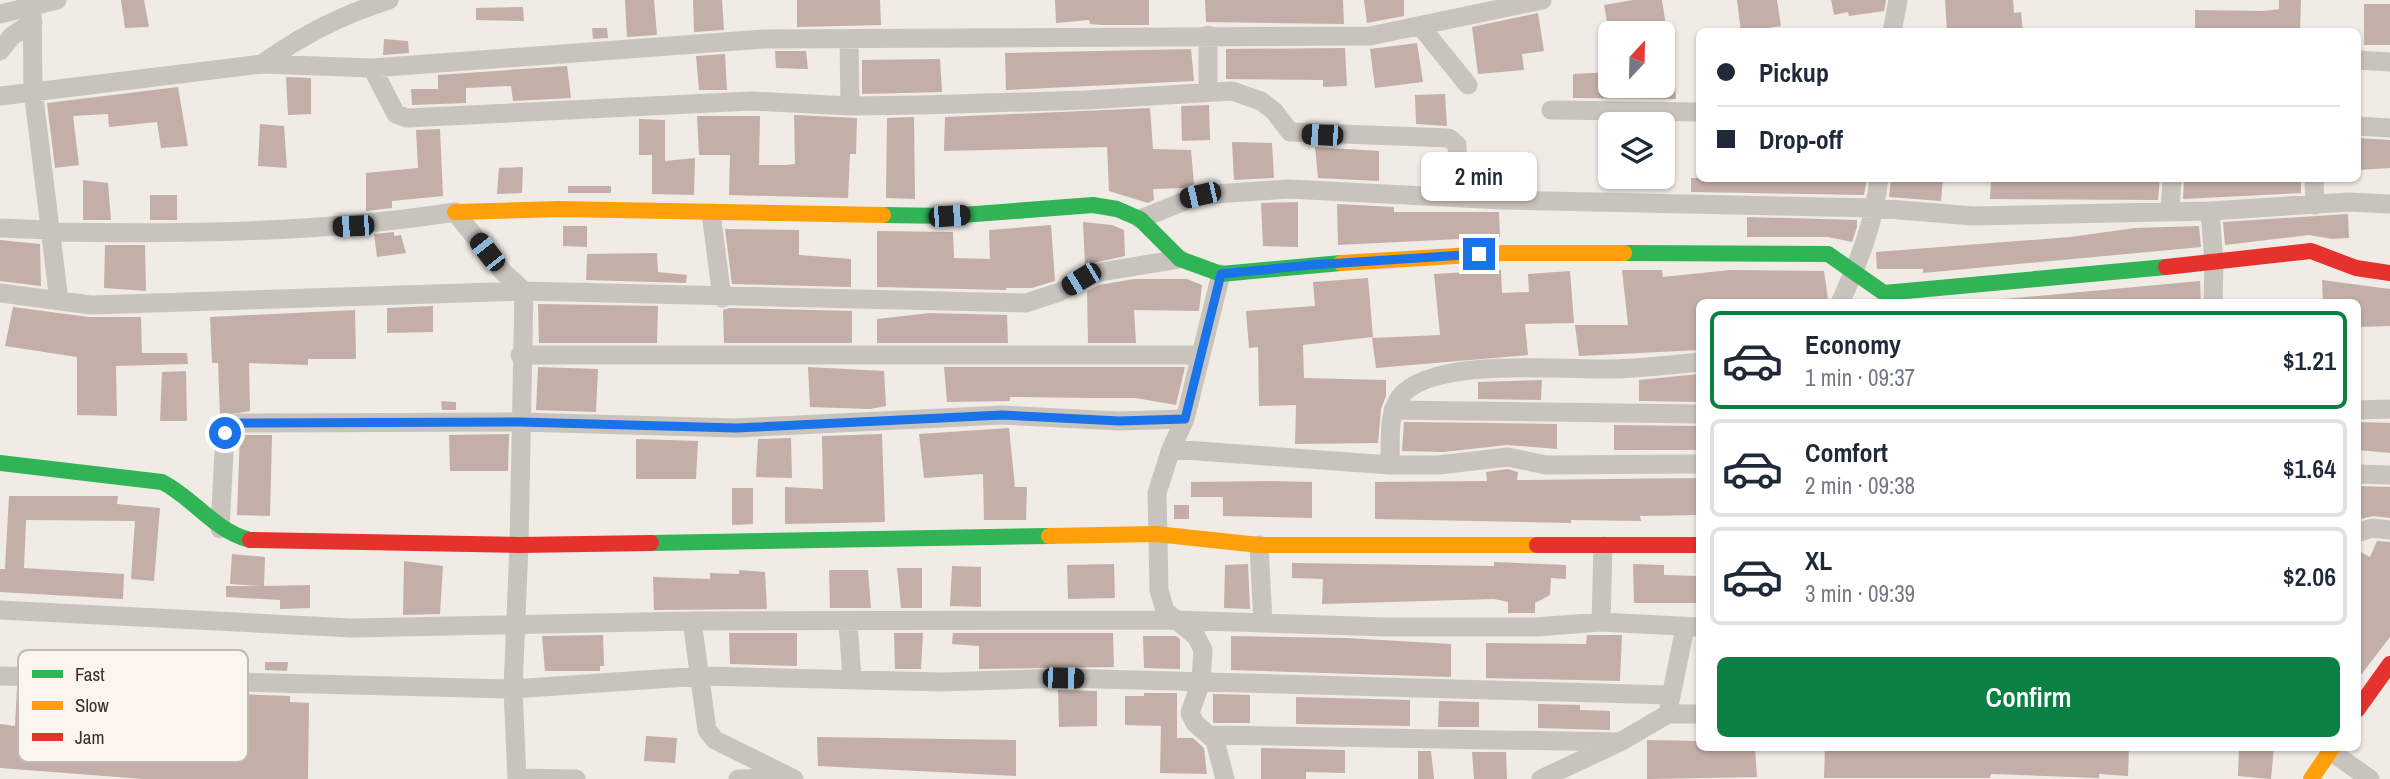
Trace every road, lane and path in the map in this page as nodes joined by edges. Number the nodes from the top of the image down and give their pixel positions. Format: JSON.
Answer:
{"nodes":[{"id":1,"x":57,"y":0,"type":"edge"},
{"id":2,"x":389,"y":0,"type":"edge"},
{"id":3,"x":1542,"y":0,"type":"edge"},
{"id":4,"x":1898,"y":0,"type":"edge"},
{"id":5,"x":32,"y":10,"type":"edge"},
{"id":6,"x":0,"y":14,"type":"edge"},
{"id":7,"x":1421,"y":27,"type":"junction"},
{"id":8,"x":1893,"y":28,"type":"edge"},
{"id":9,"x":1208,"y":35,"type":"junction"},
{"id":10,"x":849,"y":40,"type":"junction"},
{"id":11,"x":0,"y":51,"type":"edge"},
{"id":12,"x":2361,"y":60,"type":"edge"},
{"id":13,"x":2390,"y":62,"type":"edge"},
{"id":14,"x":262,"y":64,"type":"junction"},
{"id":15,"x":372,"y":68,"type":"junction"},
{"id":16,"x":1468,"y":85,"type":"dead end"},
{"id":17,"x":33,"y":90,"type":"junction"},
{"id":18,"x":1208,"y":92,"type":"junction"},
{"id":19,"x":0,"y":96,"type":"edge"},
{"id":20,"x":850,"y":106,"type":"junction"},
{"id":21,"x":1551,"y":110,"type":"dead end"},
{"id":22,"x":1696,"y":112,"type":"edge"},
{"id":23,"x":2361,"y":126,"type":"edge"},
{"id":24,"x":2390,"y":128,"type":"edge"},
{"id":25,"x":1879,"y":182,"type":"edge"},
{"id":26,"x":2172,"y":182,"type":"edge"},
{"id":27,"x":2315,"y":182,"type":"edge"},
{"id":28,"x":1460,"y":195,"type":"junction"},
{"id":29,"x":2390,"y":204,"type":"edge"},
{"id":30,"x":2315,"y":205,"type":"junction"},
{"id":31,"x":1876,"y":208,"type":"junction"},
{"id":32,"x":2210,"y":211,"type":"junction"},
{"id":33,"x":455,"y":212,"type":"junction"},
{"id":34,"x":2170,"y":212,"type":"junction"},
{"id":35,"x":711,"y":213,"type":"junction"},
{"id":36,"x":1140,"y":219,"type":"junction"},
{"id":37,"x":0,"y":228,"type":"edge"},
{"id":38,"x":50,"y":231,"type":"junction"},
{"id":39,"x":1180,"y":259,"type":"junction"},
{"id":40,"x":2214,"y":262,"type":"junction"},
{"id":41,"x":1854,"y":271,"type":"junction"},
{"id":42,"x":2390,"y":273,"type":"edge"},
{"id":43,"x":1221,"y":274,"type":"junction"},
{"id":44,"x":524,"y":291,"type":"junction"},
{"id":45,"x":0,"y":293,"type":"edge"},
{"id":46,"x":722,"y":298,"type":"junction"},
{"id":47,"x":1842,"y":299,"type":"edge"},
{"id":48,"x":2213,"y":299,"type":"edge"},
{"id":49,"x":58,"y":301,"type":"junction"},
{"id":50,"x":520,"y":355,"type":"junction"},
{"id":51,"x":1199,"y":355,"type":"junction"},
{"id":52,"x":1696,"y":362,"type":"edge"},
{"id":53,"x":2390,"y":409,"type":"edge"},
{"id":54,"x":1393,"y":410,"type":"junction"},
{"id":55,"x":2361,"y":410,"type":"edge"},
{"id":56,"x":1696,"y":414,"type":"edge"},
{"id":57,"x":1185,"y":419,"type":"junction"},
{"id":58,"x":520,"y":422,"type":"junction"},
{"id":59,"x":1171,"y":449,"type":"junction"},
{"id":60,"x":0,"y":463,"type":"edge"},
{"id":61,"x":1696,"y":464,"type":"edge"},
{"id":62,"x":1390,"y":465,"type":"junction"},
{"id":63,"x":2361,"y":474,"type":"edge"},
{"id":64,"x":2390,"y":475,"type":"edge"},
{"id":65,"x":219,"y":529,"type":"junction"},
{"id":66,"x":2390,"y":530,"type":"edge"},
{"id":67,"x":2361,"y":532,"type":"edge"},
{"id":68,"x":1156,"y":534,"type":"junction"},
{"id":69,"x":519,"y":545,"type":"junction"},
{"id":70,"x":1259,"y":545,"type":"junction"},
{"id":71,"x":1696,"y":545,"type":"edge"},
{"id":72,"x":1603,"y":546,"type":"junction"},
{"id":73,"x":0,"y":610,"type":"edge"},
{"id":74,"x":1175,"y":620,"type":"junction"},
{"id":75,"x":692,"y":621,"type":"junction"},
{"id":76,"x":848,"y":622,"type":"junction"},
{"id":77,"x":1601,"y":622,"type":"junction"},
{"id":78,"x":516,"y":623,"type":"junction"},
{"id":79,"x":1263,"y":623,"type":"junction"},
{"id":80,"x":1692,"y":628,"type":"edge"},
{"id":81,"x":2390,"y":664,"type":"edge"},
{"id":82,"x":0,"y":676,"type":"edge"},
{"id":83,"x":18,"y":676,"type":"edge"},
{"id":84,"x":701,"y":676,"type":"junction"},
{"id":85,"x":852,"y":679,"type":"junction"},
{"id":86,"x":248,"y":682,"type":"edge"},
{"id":87,"x":1201,"y":682,"type":"junction"},
{"id":88,"x":2384,"y":686,"type":"edge"},
{"id":89,"x":513,"y":689,"type":"junction"},
{"id":90,"x":1669,"y":704,"type":"junction"},
{"id":91,"x":2361,"y":706,"type":"edge"},
{"id":92,"x":1696,"y":714,"type":"edge"},
{"id":93,"x":1209,"y":735,"type":"junction"},
{"id":94,"x":1620,"y":742,"type":"junction"},
{"id":95,"x":2331,"y":751,"type":"edge"},
{"id":96,"x":2335,"y":751,"type":"edge"},
{"id":97,"x":517,"y":778,"type":"edge"},
{"id":98,"x":790,"y":778,"type":"edge"},
{"id":99,"x":576,"y":779,"type":"edge"},
{"id":100,"x":738,"y":779,"type":"edge"},
{"id":101,"x":1225,"y":779,"type":"edge"},
{"id":102,"x":1544,"y":779,"type":"edge"},
{"id":103,"x":2311,"y":779,"type":"edge"},
{"id":104,"x":2370,"y":779,"type":"edge"}],
"edges":[{"from":1,"to":5,"type":"street"},
{"from":2,"to":14,"type":"street"},
{"from":3,"to":7,"type":"street"},
{"from":4,"to":8,"type":"street"},
{"from":5,"to":6,"type":"street"},
{"from":5,"to":11,"type":"street"},
{"from":5,"to":17,"type":"street"},
{"from":7,"to":9,"type":"street"},
{"from":7,"to":16,"type":"street"},
{"from":9,"to":10,"type":"street"},
{"from":9,"to":18,"type":"street"},
{"from":10,"to":15,"type":"street"},
{"from":10,"to":20,"type":"street"},
{"from":12,"to":13,"type":"street"},
{"from":14,"to":15,"type":"street"},
{"from":14,"to":17,"type":"street"},
{"from":15,"to":20,"type":"street"},
{"from":17,"to":19,"type":"street"},
{"from":17,"to":38,"type":"street"},
{"from":18,"to":20,"type":"street"},
{"from":18,"to":28,"type":"street"},
{"from":21,"to":22,"type":"street"},
{"from":23,"to":24,"type":"street"},
{"from":25,"to":31,"type":"street"},
{"from":26,"to":34,"type":"street"},
{"from":27,"to":30,"type":"street"},
{"from":28,"to":31,"type":"street"},
{"from":28,"to":36,"type":"street"},
{"from":29,"to":30,"type":"street"},
{"from":30,"to":32,"type":"street"},
{"from":31,"to":34,"type":"street"},
{"from":31,"to":41,"type":"street"},
{"from":32,"to":34,"type":"street"},
{"from":32,"to":40,"type":"street"},
{"from":33,"to":35,"type":"street"},
{"from":33,"to":38,"type":"street"},
{"from":33,"to":44,"type":"street"},
{"from":35,"to":36,"type":"street"},
{"from":35,"to":46,"type":"street"},
{"from":36,"to":39,"type":"street"},
{"from":37,"to":38,"type":"street"},
{"from":38,"to":49,"type":"street"},
{"from":39,"to":43,"type":"street"},
{"from":39,"to":46,"type":"street"},
{"from":40,"to":41,"type":"street"},
{"from":40,"to":42,"type":"street"},
{"from":40,"to":48,"type":"street"},
{"from":41,"to":43,"type":"street"},
{"from":41,"to":47,"type":"street"},
{"from":43,"to":51,"type":"street"},
{"from":44,"to":46,"type":"street"},
{"from":44,"to":49,"type":"street"},
{"from":44,"to":50,"type":"street"},
{"from":45,"to":49,"type":"street"},
{"from":50,"to":51,"type":"street"},
{"from":50,"to":58,"type":"street"},
{"from":51,"to":57,"type":"street"},
{"from":52,"to":54,"type":"street"},
{"from":53,"to":55,"type":"street"},
{"from":54,"to":56,"type":"street"},
{"from":54,"to":62,"type":"street"},
{"from":57,"to":58,"type":"street"},
{"from":57,"to":59,"type":"street"},
{"from":58,"to":65,"type":"street"},
{"from":58,"to":69,"type":"street"},
{"from":59,"to":62,"type":"street"},
{"from":59,"to":68,"type":"street"},
{"from":60,"to":65,"type":"street"},
{"from":61,"to":62,"type":"street"},
{"from":63,"to":64,"type":"street"},
{"from":65,"to":69,"type":"street"},
{"from":66,"to":67,"type":"street"},
{"from":68,"to":69,"type":"street"},
{"from":68,"to":70,"type":"street"},
{"from":68,"to":74,"type":"street"},
{"from":69,"to":78,"type":"street"},
{"from":70,"to":72,"type":"street"},
{"from":70,"to":79,"type":"street"},
{"from":71,"to":72,"type":"street"},
{"from":72,"to":77,"type":"street"},
{"from":73,"to":78,"type":"street"},
{"from":74,"to":76,"type":"street"},
{"from":74,"to":79,"type":"street"},
{"from":74,"to":87,"type":"street"},
{"from":75,"to":76,"type":"street"},
{"from":75,"to":78,"type":"street"},
{"from":75,"to":84,"type":"street"},
{"from":76,"to":85,"type":"street"},
{"from":77,"to":79,"type":"street"},
{"from":77,"to":80,"type":"street"},
{"from":78,"to":89,"type":"street"},
{"from":80,"to":90,"type":"street"},
{"from":81,"to":88,"type":"street"},
{"from":82,"to":83,"type":"street"},
{"from":84,"to":85,"type":"street"},
{"from":84,"to":89,"type":"street"},
{"from":84,"to":98,"type":"street"},
{"from":85,"to":87,"type":"street"},
{"from":86,"to":89,"type":"street"},
{"from":87,"to":90,"type":"street"},
{"from":87,"to":93,"type":"street"},
{"from":88,"to":91,"type":"street"},
{"from":89,"to":97,"type":"street"},
{"from":90,"to":92,"type":"street"},
{"from":90,"to":94,"type":"street"},
{"from":93,"to":94,"type":"street"},
{"from":93,"to":101,"type":"street"},
{"from":94,"to":102,"type":"street"},
{"from":95,"to":103,"type":"street"},
{"from":96,"to":104,"type":"street"},
{"from":97,"to":99,"type":"street"},
{"from":98,"to":100,"type":"street"}]}
